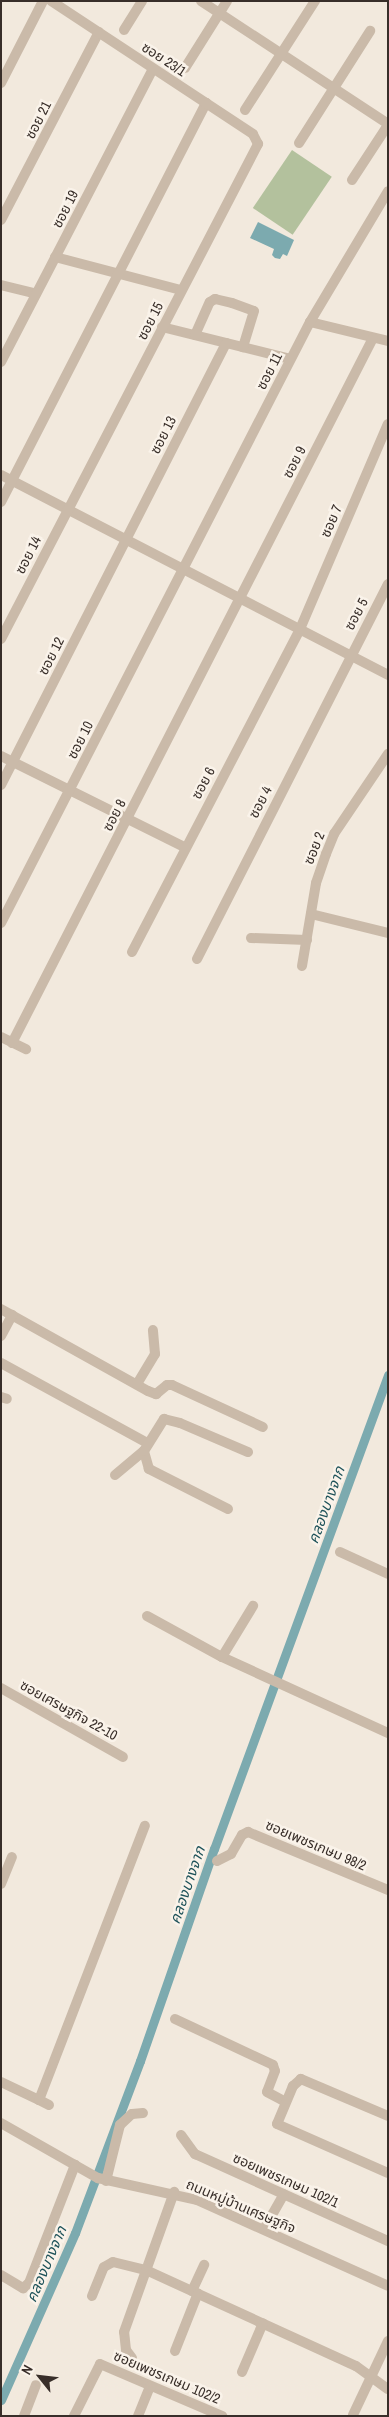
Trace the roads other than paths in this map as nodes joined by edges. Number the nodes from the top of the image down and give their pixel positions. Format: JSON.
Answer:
{"nodes":[{"id":1,"x":43,"y":1,"type":"edge"},
{"id":2,"x":51,"y":1,"type":"edge"},
{"id":3,"x":142,"y":1,"type":"edge"},
{"id":4,"x":201,"y":1,"type":"edge"},
{"id":5,"x":227,"y":1,"type":"edge"},
{"id":6,"x":315,"y":1,"type":"edge"},
{"id":7,"x":219,"y":14,"type":"junction"},
{"id":8,"x":124,"y":30,"type":"dead end"},
{"id":9,"x":370,"y":31,"type":"dead end"},
{"id":10,"x":99,"y":32,"type":"junction"},
{"id":11,"x":280,"y":55,"type":"junction"},
{"id":12,"x":185,"y":68,"type":"dead end"},
{"id":13,"x":153,"y":69,"type":"junction"},
{"id":14,"x":1,"y":83,"type":"edge"},
{"id":15,"x":333,"y":89,"type":"junction"},
{"id":16,"x":206,"y":103,"type":"junction"},
{"id":17,"x":245,"y":110,"type":"dead end"},
{"id":18,"x":388,"y":124,"type":"edge"},
{"id":19,"x":300,"y":143,"type":"dead end"},
{"id":20,"x":258,"y":144,"type":"joint"},
{"id":21,"x":352,"y":180,"type":"dead end"},
{"id":22,"x":388,"y":191,"type":"edge"},
{"id":23,"x":1,"y":220,"type":"edge"},
{"id":24,"x":55,"y":257,"type":"junction"},
{"id":25,"x":119,"y":274,"type":"junction"},
{"id":26,"x":1,"y":286,"type":"edge"},
{"id":27,"x":181,"y":290,"type":"junction"},
{"id":28,"x":36,"y":294,"type":"junction"},
{"id":29,"x":310,"y":322,"type":"junction"},
{"id":30,"x":162,"y":327,"type":"junction"},
{"id":31,"x":195,"y":335,"type":"junction"},
{"id":32,"x":374,"y":338,"type":"junction"},
{"id":33,"x":388,"y":341,"type":"edge"},
{"id":34,"x":226,"y":343,"type":"junction"},
{"id":35,"x":243,"y":347,"type":"junction"},
{"id":36,"x":290,"y":360,"type":"junction"},
{"id":37,"x":1,"y":362,"type":"edge"},
{"id":38,"x":388,"y":424,"type":"edge"},
{"id":39,"x":1,"y":475,"type":"edge"},
{"id":40,"x":12,"y":481,"type":"junction"},
{"id":41,"x":1,"y":502,"type":"edge"},
{"id":42,"x":66,"y":510,"type":"junction"},
{"id":43,"x":125,"y":540,"type":"junction"},
{"id":44,"x":183,"y":569,"type":"junction"},
{"id":45,"x":388,"y":584,"type":"edge"},
{"id":46,"x":238,"y":598,"type":"junction"},
{"id":47,"x":300,"y":629,"type":"junction"},
{"id":48,"x":1,"y":639,"type":"edge"},
{"id":49,"x":350,"y":657,"type":"junction"},
{"id":50,"x":388,"y":675,"type":"edge"},
{"id":51,"x":388,"y":754,"type":"edge"},
{"id":52,"x":1,"y":756,"type":"edge"},
{"id":53,"x":13,"y":762,"type":"junction"},
{"id":54,"x":1,"y":785,"type":"edge"},
{"id":55,"x":70,"y":790,"type":"junction"},
{"id":56,"x":128,"y":818,"type":"junction"},
{"id":57,"x":184,"y":847,"type":"junction"},
{"id":58,"x":311,"y":914,"type":"junction"},
{"id":59,"x":1,"y":923,"type":"edge"},
{"id":60,"x":388,"y":933,"type":"edge"},
{"id":61,"x":251,"y":938,"type":"dead end"},
{"id":62,"x":307,"y":940,"type":"junction"},
{"id":63,"x":132,"y":952,"type":"dead end"},
{"id":64,"x":197,"y":959,"type":"dead end"},
{"id":65,"x":302,"y":966,"type":"dead end"},
{"id":66,"x":1,"y":1037,"type":"edge"},
{"id":67,"x":12,"y":1043,"type":"junction"},
{"id":68,"x":26,"y":1049,"type":"dead end"},
{"id":69,"x":1,"y":1309,"type":"edge"},
{"id":70,"x":12,"y":1315,"type":"junction"},
{"id":71,"x":153,"y":1330,"type":"dead end"},
{"id":72,"x":1,"y":1336,"type":"edge"},
{"id":73,"x":1,"y":1363,"type":"edge"},
{"id":74,"x":136,"y":1384,"type":"junction"},
{"id":75,"x":263,"y":1426,"type":"dead end"},
{"id":76,"x":145,"y":1447,"type":"junction"},
{"id":77,"x":248,"y":1452,"type":"dead end"},
{"id":78,"x":115,"y":1475,"type":"dead end"},
{"id":79,"x":228,"y":1509,"type":"dead end"},
{"id":80,"x":340,"y":1552,"type":"dead end"},
{"id":81,"x":388,"y":1574,"type":"edge"},
{"id":82,"x":253,"y":1606,"type":"dead end"},
{"id":83,"x":147,"y":1616,"type":"dead end"},
{"id":84,"x":222,"y":1657,"type":"junction"},
{"id":85,"x":1,"y":1688,"type":"edge"},
{"id":86,"x":388,"y":1733,"type":"edge"},
{"id":87,"x":124,"y":1756,"type":"dead end"},
{"id":88,"x":145,"y":1826,"type":"dead end"},
{"id":89,"x":12,"y":1857,"type":"dead end"},
{"id":90,"x":217,"y":1861,"type":"dead end"},
{"id":91,"x":1,"y":1884,"type":"edge"},
{"id":92,"x":388,"y":1890,"type":"edge"},
{"id":93,"x":175,"y":2019,"type":"dead end"},
{"id":94,"x":1,"y":2082,"type":"edge"},
{"id":95,"x":39,"y":2100,"type":"junction"},
{"id":96,"x":286,"y":2102,"type":"junction"},
{"id":97,"x":48,"y":2106,"type":"dead end"},
{"id":98,"x":143,"y":2113,"type":"dead end"},
{"id":99,"x":388,"y":2116,"type":"edge"},
{"id":100,"x":1,"y":2123,"type":"edge"},
{"id":101,"x":181,"y":2135,"type":"dead end"},
{"id":102,"x":79,"y":2167,"type":"junction"},
{"id":103,"x":388,"y":2173,"type":"edge"},
{"id":104,"x":102,"y":2179,"type":"junction"},
{"id":105,"x":174,"y":2192,"type":"junction"},
{"id":106,"x":284,"y":2194,"type":"junction"},
{"id":107,"x":264,"y":2229,"type":"junction"},
{"id":108,"x":388,"y":2240,"type":"edge"},
{"id":109,"x":204,"y":2265,"type":"dead end"},
{"id":110,"x":146,"y":2270,"type":"junction"},
{"id":111,"x":1,"y":2275,"type":"edge"},
{"id":112,"x":388,"y":2286,"type":"edge"},
{"id":113,"x":195,"y":2292,"type":"junction"},
{"id":114,"x":92,"y":2296,"type":"dead end"},
{"id":115,"x":263,"y":2323,"type":"junction"},
{"id":116,"x":388,"y":2341,"type":"edge"},
{"id":117,"x":175,"y":2351,"type":"dead end"},
{"id":118,"x":132,"y":2358,"type":"dead end"},
{"id":119,"x":242,"y":2372,"type":"dead end"},
{"id":120,"x":372,"y":2377,"type":"junction"},
{"id":121,"x":36,"y":2385,"type":"dead end"},
{"id":122,"x":150,"y":2386,"type":"junction"},
{"id":123,"x":388,"y":2388,"type":"edge"},
{"id":124,"x":203,"y":2412,"type":"edge"},
{"id":125,"x":353,"y":2415,"type":"edge"},
{"id":126,"x":24,"y":2416,"type":"edge"},
{"id":127,"x":74,"y":2416,"type":"edge"},
{"id":128,"x":138,"y":2416,"type":"edge"},
{"id":129,"x":222,"y":2416,"type":"edge"}],
"edges":[{"from":1,"to":14,"type":"street"},
{"from":2,"to":10,"type":"street","name":"ซอย 23/1"},
{"from":3,"to":8,"type":"street"},
{"from":4,"to":7,"type":"street"},
{"from":5,"to":7,"type":"street"},
{"from":6,"to":11,"type":"street"},
{"from":7,"to":11,"type":"street"},
{"from":7,"to":12,"type":"street"},
{"from":9,"to":15,"type":"street"},
{"from":10,"to":13,"type":"street","name":"ซอย 23/1"},
{"from":10,"to":23,"type":"street","name":"ซอย 21"},
{"from":11,"to":15,"type":"street"},
{"from":11,"to":17,"type":"street"},
{"from":13,"to":16,"type":"street","name":"ซอย 23/1"},
{"from":13,"to":24,"type":"street","name":"ซอย 19"},
{"from":15,"to":18,"type":"street"},
{"from":15,"to":19,"type":"street"},
{"from":16,"to":20,"type":"street","name":"ซอย 23/1"},
{"from":16,"to":25,"type":"street"},
{"from":18,"to":21,"type":"street"},
{"from":20,"to":27,"type":"street","name":"ซอย 15"},
{"from":22,"to":29,"type":"street","name":"ซอย 11"},
{"from":24,"to":25,"type":"street"},
{"from":24,"to":28,"type":"street","name":"ซอย 19"},
{"from":25,"to":27,"type":"street"},
{"from":25,"to":40,"type":"street"},
{"from":26,"to":28,"type":"street"},
{"from":27,"to":30,"type":"street","name":"ซอย 15"},
{"from":28,"to":37,"type":"street","name":"ซอย 19"},
{"from":29,"to":32,"type":"street"},
{"from":29,"to":36,"type":"street","name":"ซอย 11"},
{"from":30,"to":31,"type":"street"},
{"from":30,"to":42,"type":"street","name":"ซอย 15"},
{"from":31,"to":34,"type":"street"},
{"from":31,"to":35,"type":"street"},
{"from":32,"to":33,"type":"street"},
{"from":32,"to":46,"type":"street","name":"ซอย 9"},
{"from":34,"to":35,"type":"street"},
{"from":34,"to":43,"type":"street","name":"ซอย 13"},
{"from":35,"to":36,"type":"street"},
{"from":36,"to":44,"type":"street","name":"ซอย 11"},
{"from":38,"to":47,"type":"street","name":"ซอย 7"},
{"from":39,"to":40,"type":"street"},
{"from":40,"to":41,"type":"street"},
{"from":40,"to":42,"type":"street"},
{"from":42,"to":43,"type":"street"},
{"from":42,"to":48,"type":"street","name":"ซอย 14"},
{"from":43,"to":44,"type":"street"},
{"from":43,"to":53,"type":"street","name":"ซอย 12"},
{"from":44,"to":46,"type":"street"},
{"from":44,"to":55,"type":"street","name":"ซอย 10"},
{"from":45,"to":49,"type":"street","name":"ซอย 5"},
{"from":46,"to":47,"type":"street"},
{"from":46,"to":56,"type":"street","name":"ซอย 8"},
{"from":47,"to":49,"type":"street"},
{"from":47,"to":57,"type":"street","name":"ซอย 6"},
{"from":49,"to":50,"type":"street"},
{"from":49,"to":64,"type":"street","name":"ซอย 4"},
{"from":51,"to":58,"type":"street","name":"ซอย 2"},
{"from":52,"to":53,"type":"street"},
{"from":53,"to":54,"type":"street","name":"ซอย 12"},
{"from":53,"to":55,"type":"street"},
{"from":55,"to":56,"type":"street"},
{"from":55,"to":59,"type":"street","name":"ซอย 10"},
{"from":56,"to":57,"type":"street"},
{"from":56,"to":67,"type":"street","name":"ซอย 8"},
{"from":57,"to":63,"type":"street","name":"ซอย 6"},
{"from":58,"to":60,"type":"street"},
{"from":58,"to":62,"type":"street","name":"ซอย 2"},
{"from":61,"to":62,"type":"street"},
{"from":62,"to":65,"type":"street","name":"ซอย 2"},
{"from":66,"to":67,"type":"street"},
{"from":67,"to":68,"type":"street"},
{"from":69,"to":70,"type":"street"},
{"from":70,"to":72,"type":"street"},
{"from":70,"to":74,"type":"street"},
{"from":71,"to":74,"type":"street"},
{"from":73,"to":76,"type":"street"},
{"from":74,"to":75,"type":"street"},
{"from":76,"to":77,"type":"street"},
{"from":76,"to":78,"type":"street"},
{"from":76,"to":79,"type":"street"},
{"from":80,"to":81,"type":"street"},
{"from":82,"to":84,"type":"street"},
{"from":83,"to":84,"type":"street"},
{"from":84,"to":86,"type":"street"},
{"from":85,"to":87,"type":"street","name":"ซอยเศรษฐกิจ 22-10"},
{"from":88,"to":95,"type":"street"},
{"from":89,"to":91,"type":"street"},
{"from":90,"to":92,"type":"street","name":"ซอยเพชรเกษม 98/2"},
{"from":93,"to":96,"type":"street"},
{"from":94,"to":95,"type":"street"},
{"from":95,"to":97,"type":"street"},
{"from":96,"to":99,"type":"street"},
{"from":96,"to":103,"type":"street"},
{"from":98,"to":104,"type":"street"},
{"from":100,"to":102,"type":"street","name":"ถนนหมู่บ้านเศรษฐกิจ"},
{"from":101,"to":106,"type":"street","name":"ซอยเพชรเกษม 102/1"},
{"from":102,"to":104,"type":"street","name":"ถนนหมู่บ้านเศรษฐกิจ"},
{"from":102,"to":111,"type":"street"},
{"from":104,"to":105,"type":"street","name":"ถนนหมู่บ้านเศรษฐกิจ"},
{"from":105,"to":107,"type":"street","name":"ถนนหมู่บ้านเศรษฐกิจ"},
{"from":105,"to":110,"type":"street"},
{"from":106,"to":107,"type":"street"},
{"from":106,"to":108,"type":"street","name":"ซอยเพชรเกษม 102/1"},
{"from":107,"to":112,"type":"street","name":"ถนนหมู่บ้านเศรษฐกิจ"},
{"from":109,"to":113,"type":"street"},
{"from":110,"to":113,"type":"street"},
{"from":110,"to":114,"type":"street"},
{"from":110,"to":118,"type":"street"},
{"from":113,"to":115,"type":"street"},
{"from":113,"to":117,"type":"street"},
{"from":115,"to":119,"type":"street"},
{"from":115,"to":120,"type":"street"},
{"from":116,"to":120,"type":"street"},
{"from":120,"to":123,"type":"street"},
{"from":120,"to":125,"type":"street"},
{"from":121,"to":126,"type":"street"},
{"from":122,"to":124,"type":"street","name":"ซอยเพชรเกษม 102/2"},
{"from":122,"to":127,"type":"street","name":"ซอยเพชรเกษม 102/2"},
{"from":122,"to":128,"type":"street"},
{"from":124,"to":129,"type":"street","name":"ซอยเพชรเกษม 102/2"}]}
